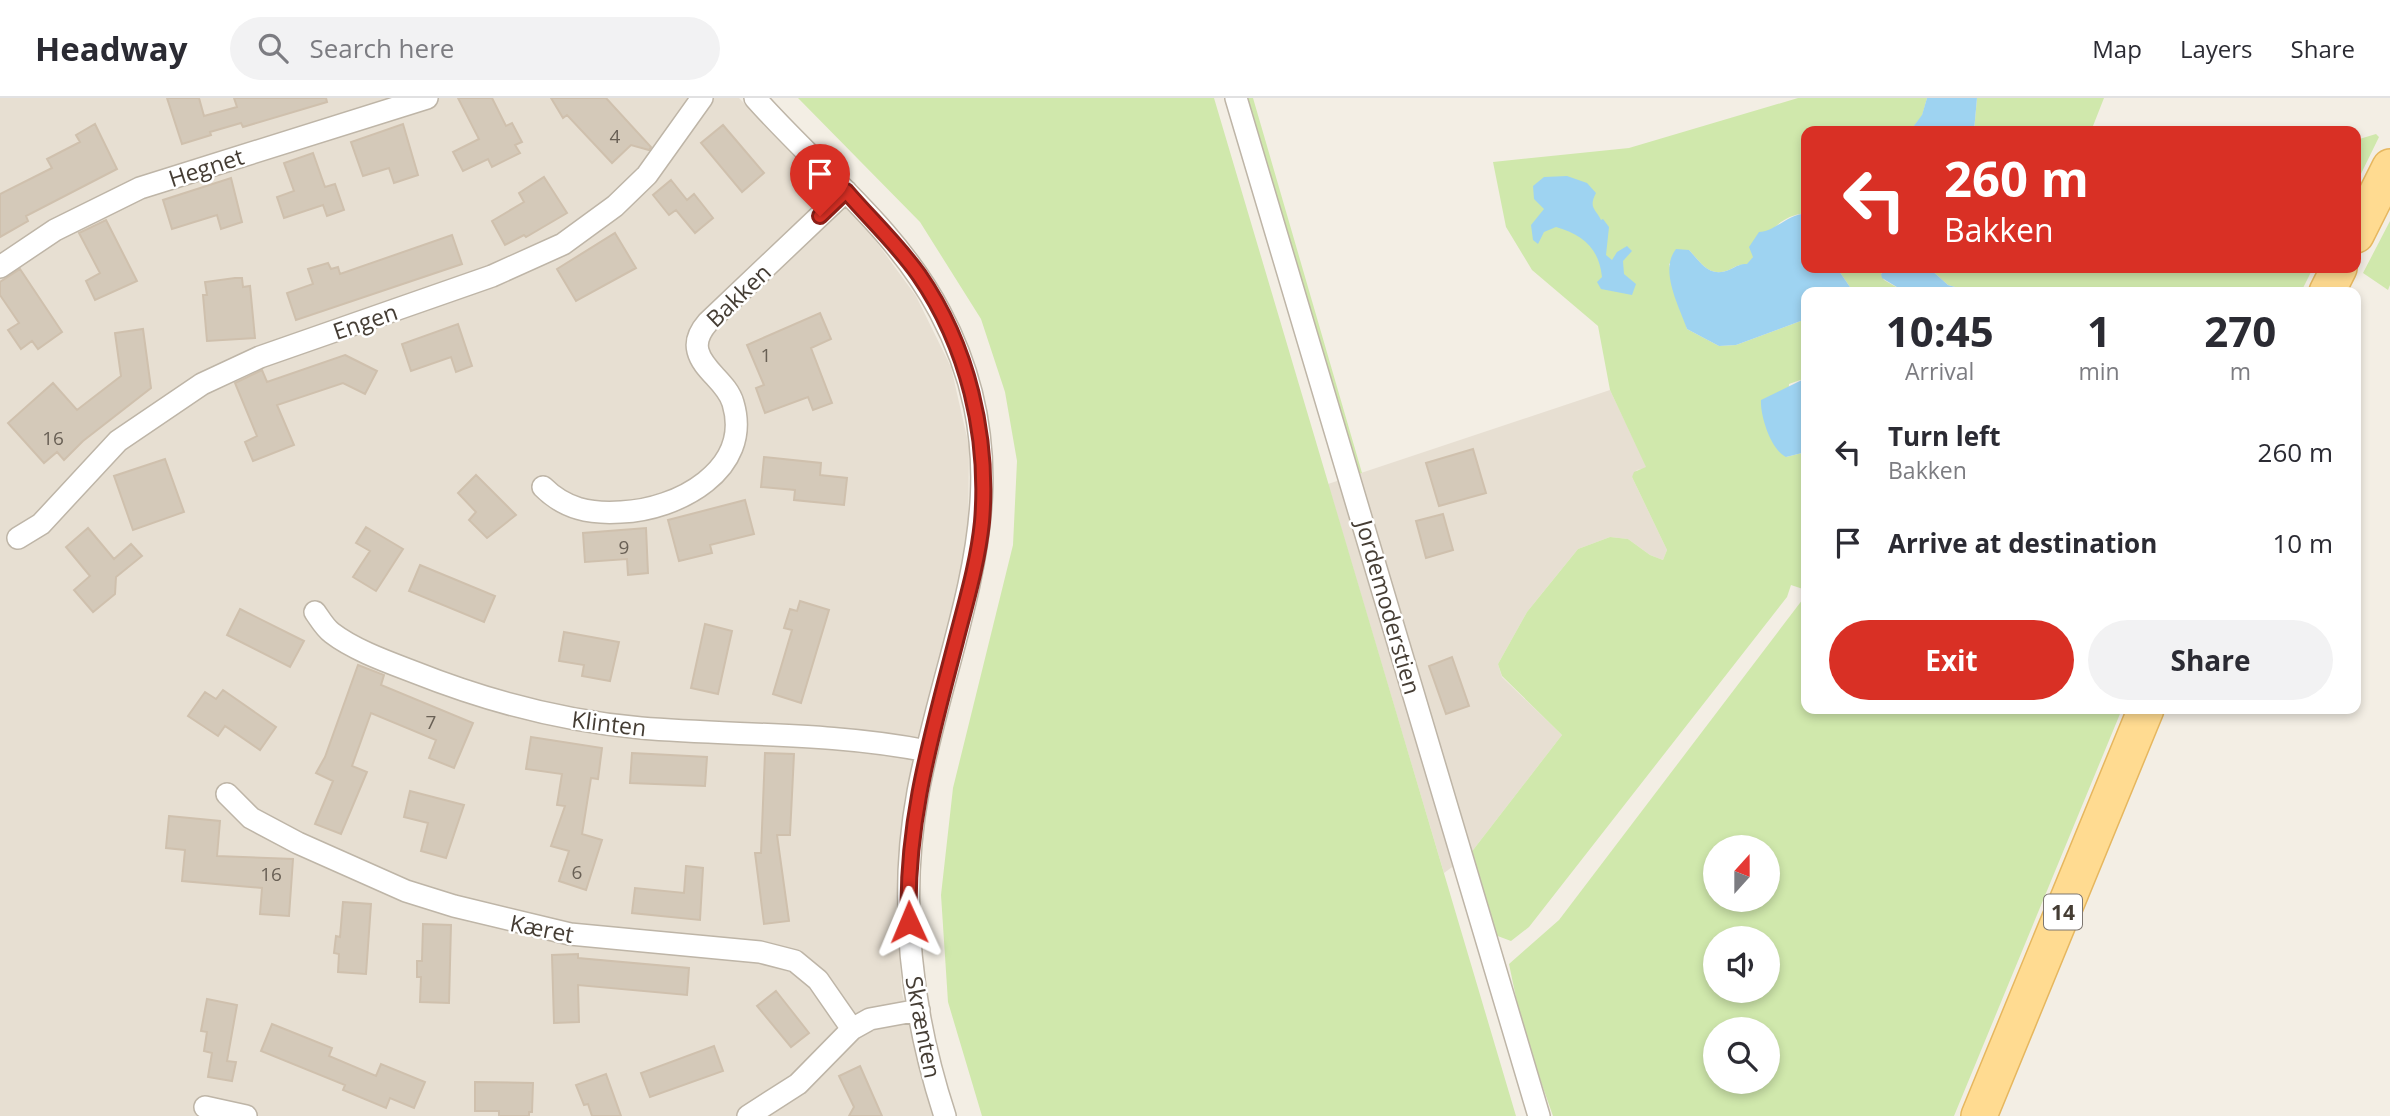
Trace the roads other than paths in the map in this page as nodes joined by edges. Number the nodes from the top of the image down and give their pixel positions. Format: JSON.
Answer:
{"nodes":[{"id":1,"x":427,"y":98,"type":"edge"},
{"id":2,"x":702,"y":98,"type":"edge"},
{"id":3,"x":755,"y":98,"type":"edge"},
{"id":4,"x":1236,"y":98,"type":"edge"},
{"id":5,"x":2390,"y":167,"type":"edge"},
{"id":6,"x":846,"y":191,"type":"junction"},
{"id":7,"x":2361,"y":225,"type":"edge"},
{"id":8,"x":0,"y":267,"type":"edge"},
{"id":9,"x":543,"y":487,"type":"dead end"},
{"id":10,"x":18,"y":538,"type":"dead end"},
{"id":11,"x":315,"y":612,"type":"dead end"},
{"id":12,"x":2144,"y":714,"type":"edge"},
{"id":13,"x":928,"y":751,"type":"junction"},
{"id":14,"x":227,"y":794,"type":"dead end"},
{"id":15,"x":919,"y":1010,"type":"junction"},
{"id":16,"x":852,"y":1029,"type":"junction"},
{"id":17,"x":205,"y":1107,"type":"dead end"},
{"id":18,"x":246,"y":1116,"type":"edge"},
{"id":19,"x":748,"y":1116,"type":"edge"},
{"id":20,"x":945,"y":1116,"type":"edge"},
{"id":21,"x":1539,"y":1116,"type":"edge"},
{"id":22,"x":1979,"y":1116,"type":"edge"}],
"edges":[{"from":1,"to":8,"type":"street","name":"Hegnet"},
{"from":2,"to":10,"type":"street","name":"Engen"},
{"from":3,"to":6,"type":"street","name":"Skrænten"},
{"from":4,"to":21,"type":"street","name":"Jordemoderstien"},
{"from":5,"to":7,"type":"main road"},
{"from":6,"to":9,"type":"street","name":"Bakken"},
{"from":6,"to":13,"type":"street","name":"Skrænten"},
{"from":11,"to":13,"type":"street","name":"Klinten"},
{"from":12,"to":22,"type":"main road","number":"14"},
{"from":13,"to":15,"type":"street","name":"Skrænten"},
{"from":14,"to":16,"type":"street","name":"Kæret"},
{"from":15,"to":16,"type":"street"},
{"from":15,"to":20,"type":"street","name":"Skrænten"},
{"from":16,"to":19,"type":"street"},
{"from":17,"to":18,"type":"street"}]}
